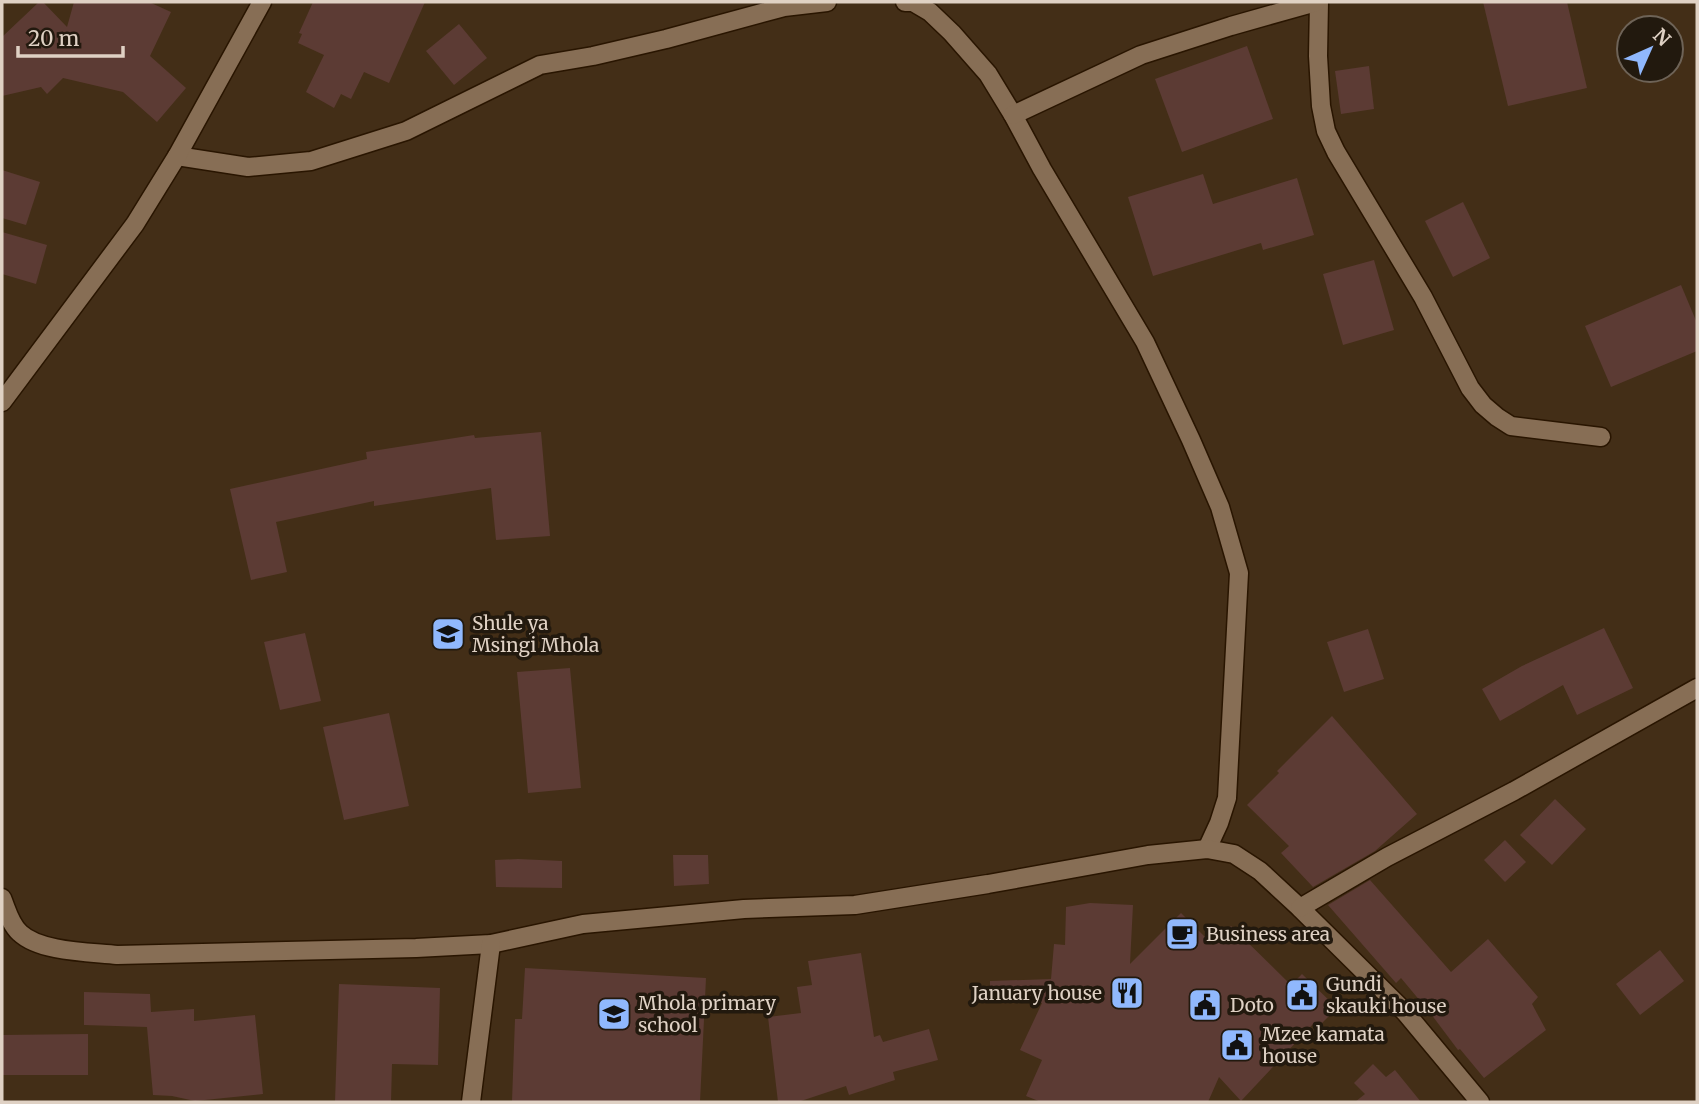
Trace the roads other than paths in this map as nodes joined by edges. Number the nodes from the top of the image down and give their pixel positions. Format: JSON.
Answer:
{"nodes":[{"id":1,"x":262,"y":2,"type":"edge"},
{"id":2,"x":827,"y":2,"type":"edge"},
{"id":3,"x":905,"y":2,"type":"edge"},
{"id":4,"x":1317,"y":2,"type":"edge"},
{"id":5,"x":1013,"y":115,"type":"junction"},
{"id":6,"x":177,"y":156,"type":"junction"},
{"id":7,"x":2,"y":402,"type":"edge"},
{"id":8,"x":1601,"y":437,"type":"dead end"},
{"id":9,"x":1697,"y":688,"type":"edge"},
{"id":10,"x":1207,"y":849,"type":"junction"},
{"id":11,"x":2,"y":898,"type":"edge"},
{"id":12,"x":1300,"y":908,"type":"junction"},
{"id":13,"x":491,"y":944,"type":"junction"},
{"id":14,"x":471,"y":1102,"type":"edge"},
{"id":15,"x":1480,"y":1102,"type":"edge"}],
"edges":[{"from":1,"to":6,"type":"street"},
{"from":2,"to":6,"type":"street"},
{"from":3,"to":5,"type":"street"},
{"from":4,"to":5,"type":"street"},
{"from":4,"to":8,"type":"street"},
{"from":5,"to":10,"type":"street"},
{"from":6,"to":7,"type":"street"},
{"from":9,"to":12,"type":"street"},
{"from":10,"to":12,"type":"street"},
{"from":10,"to":13,"type":"street"},
{"from":11,"to":13,"type":"street"},
{"from":12,"to":15,"type":"street"},
{"from":13,"to":14,"type":"street"}]}
